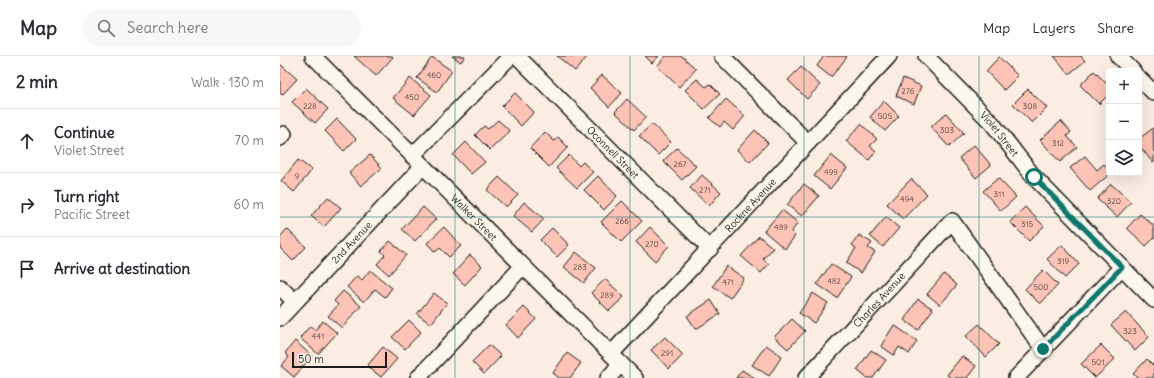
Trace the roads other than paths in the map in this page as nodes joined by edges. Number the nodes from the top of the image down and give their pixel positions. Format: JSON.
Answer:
{"nodes":[{"id":1,"x":313,"y":56,"type":"edge"},
{"id":2,"x":512,"y":56,"type":"edge"},
{"id":3,"x":517,"y":56,"type":"edge"},
{"id":4,"x":722,"y":56,"type":"edge"},
{"id":5,"x":889,"y":56,"type":"edge"},
{"id":6,"x":926,"y":56,"type":"edge"},
{"id":7,"x":1118,"y":56,"type":"edge"},
{"id":8,"x":1130,"y":68,"type":"edge"},
{"id":9,"x":1142,"y":81,"type":"edge"},
{"id":10,"x":1154,"y":93,"type":"edge"},
{"id":11,"x":808,"y":142,"type":"junction"},
{"id":12,"x":418,"y":161,"type":"junction"},
{"id":13,"x":710,"y":249,"type":"junction"},
{"id":14,"x":523,"y":266,"type":"junction"},
{"id":15,"x":1122,"y":267,"type":"junction"},
{"id":16,"x":280,"y":287,"type":"edge"},
{"id":17,"x":1154,"y":300,"type":"edge"},
{"id":18,"x":295,"y":302,"type":"junction"},
{"id":19,"x":280,"y":318,"type":"edge"},
{"id":20,"x":1043,"y":349,"type":"junction"},
{"id":21,"x":616,"y":359,"type":"junction"},
{"id":22,"x":418,"y":378,"type":"edge"},
{"id":23,"x":608,"y":378,"type":"edge"},
{"id":24,"x":635,"y":378,"type":"edge"},
{"id":25,"x":806,"y":378,"type":"edge"},
{"id":26,"x":1016,"y":378,"type":"edge"}],
"edges":[{"from":1,"to":12,"type":"street","name":"Walker Street"},
{"from":2,"to":12,"type":"street","name":"2nd Avenue"},
{"from":3,"to":13,"type":"street","name":"Oconnell Street"},
{"from":4,"to":11,"type":"street"},
{"from":5,"to":11,"type":"street","name":"Rockne Avenue"},
{"from":6,"to":15,"type":"street","name":"Violet Street"},
{"from":7,"to":8,"type":"street"},
{"from":9,"to":10,"type":"street"},
{"from":11,"to":13,"type":"street","name":"Rockne Avenue"},
{"from":12,"to":14,"type":"street","name":"Walker Street"},
{"from":12,"to":18,"type":"street","name":"2nd Avenue"},
{"from":13,"to":21,"type":"street","name":"Rockne Avenue"},
{"from":14,"to":21,"type":"street","name":"Walker Street"},
{"from":14,"to":22,"type":"street"},
{"from":15,"to":17,"type":"street","name":"Violet Street"},
{"from":15,"to":20,"type":"street"},
{"from":16,"to":18,"type":"street"},
{"from":18,"to":19,"type":"street","name":"2nd Avenue"},
{"from":20,"to":25,"type":"street","name":"Charles Avenue"},
{"from":20,"to":26,"type":"street"},
{"from":21,"to":23,"type":"street","name":"Rockne Avenue"},
{"from":21,"to":24,"type":"street","name":"Walker Street"}]}
